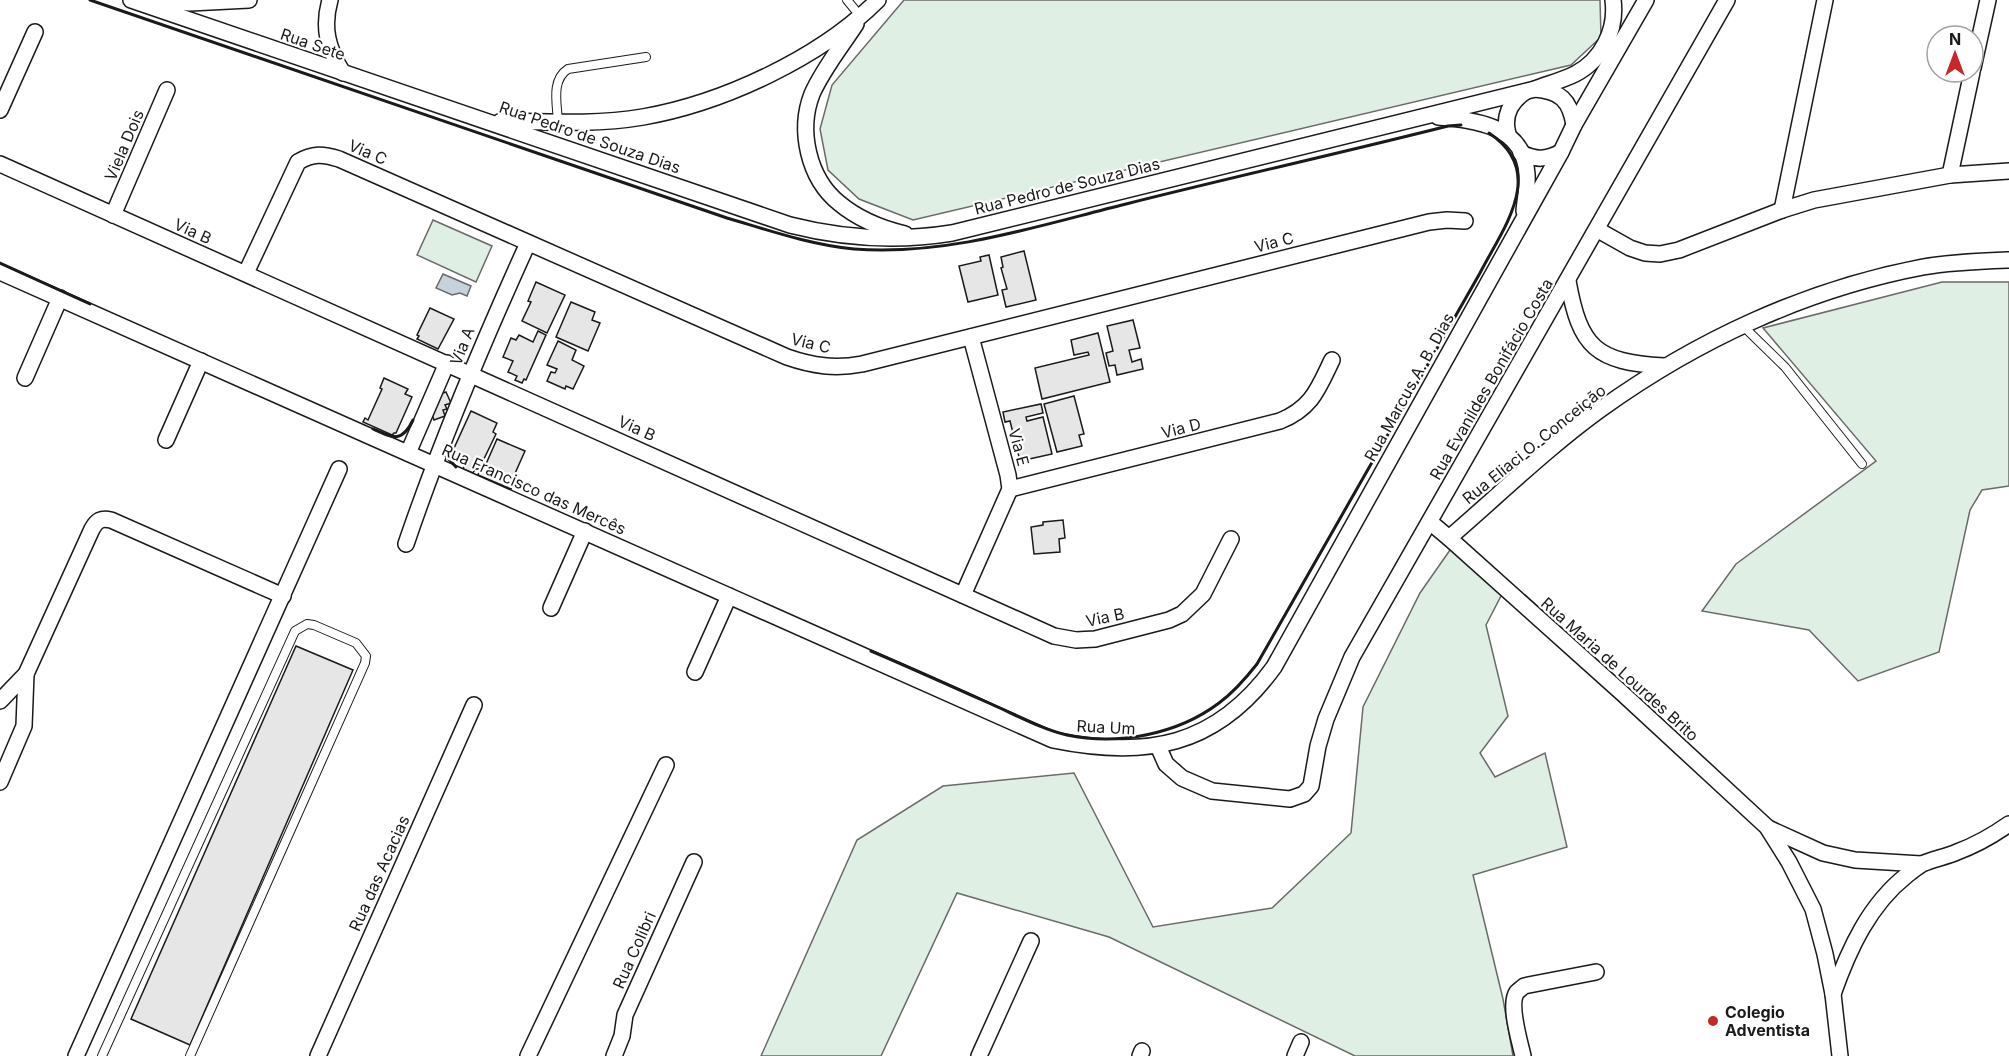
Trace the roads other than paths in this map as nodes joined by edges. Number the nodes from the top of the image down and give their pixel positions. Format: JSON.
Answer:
{"nodes":[{"id":1,"x":132,"y":0,"type":"edge"},
{"id":2,"x":249,"y":0,"type":"edge"},
{"id":3,"x":330,"y":0,"type":"edge"},
{"id":4,"x":847,"y":0,"type":"edge"},
{"id":5,"x":878,"y":0,"type":"edge"},
{"id":6,"x":1613,"y":0,"type":"edge"},
{"id":7,"x":1646,"y":0,"type":"edge"},
{"id":8,"x":1727,"y":0,"type":"edge"},
{"id":9,"x":1825,"y":0,"type":"edge"},
{"id":10,"x":1988,"y":0,"type":"edge"},
{"id":11,"x":861,"y":16,"type":"junction"},
{"id":12,"x":1983,"y":24,"type":"edge"},
{"id":13,"x":35,"y":32,"type":"dead end"},
{"id":14,"x":646,"y":57,"type":"dead end"},
{"id":15,"x":343,"y":73,"type":"junction"},
{"id":16,"x":1970,"y":84,"type":"edge"},
{"id":17,"x":167,"y":90,"type":"dead end"},
{"id":18,"x":1532,"y":90,"type":"junction"},
{"id":19,"x":0,"y":110,"type":"edge"},
{"id":20,"x":1423,"y":115,"type":"junction"},
{"id":21,"x":484,"y":120,"type":"junction"},
{"id":22,"x":558,"y":122,"type":"junction"},
{"id":23,"x":1574,"y":125,"type":"junction"},
{"id":24,"x":1508,"y":134,"type":"junction"},
{"id":25,"x":1561,"y":152,"type":"junction"},
{"id":26,"x":1521,"y":153,"type":"junction"},
{"id":27,"x":0,"y":164,"type":"edge"},
{"id":28,"x":2009,"y":171,"type":"edge"},
{"id":29,"x":1950,"y":176,"type":"junction"},
{"id":30,"x":1782,"y":210,"type":"junction"},
{"id":31,"x":113,"y":215,"type":"junction"},
{"id":32,"x":1524,"y":218,"type":"junction"},
{"id":33,"x":1465,"y":221,"type":"dead end"},
{"id":34,"x":1598,"y":230,"type":"junction"},
{"id":35,"x":920,"y":238,"type":"junction"},
{"id":36,"x":528,"y":243,"type":"junction"},
{"id":37,"x":2009,"y":260,"type":"edge"},
{"id":38,"x":0,"y":272,"type":"edge"},
{"id":39,"x":246,"y":273,"type":"junction"},
{"id":40,"x":1568,"y":281,"type":"junction"},
{"id":41,"x":60,"y":298,"type":"junction"},
{"id":42,"x":1743,"y":326,"type":"junction"},
{"id":43,"x":971,"y":337,"type":"junction"},
{"id":44,"x":1332,"y":360,"type":"dead end"},
{"id":45,"x":201,"y":361,"type":"junction"},
{"id":46,"x":447,"y":363,"type":"junction"},
{"id":47,"x":1664,"y":366,"type":"junction"},
{"id":48,"x":471,"y":374,"type":"junction"},
{"id":49,"x":25,"y":378,"type":"dead end"},
{"id":50,"x":166,"y":440,"type":"dead end"},
{"id":51,"x":408,"y":453,"type":"junction"},
{"id":52,"x":433,"y":464,"type":"junction"},
{"id":53,"x":1862,"y":464,"type":"dead end"},
{"id":54,"x":339,"y":469,"type":"dead end"},
{"id":55,"x":1010,"y":489,"type":"junction"},
{"id":56,"x":1430,"y":522,"type":"junction"},
{"id":57,"x":585,"y":531,"type":"junction"},
{"id":58,"x":1449,"y":538,"type":"junction"},
{"id":59,"x":1232,"y":539,"type":"dead end"},
{"id":60,"x":406,"y":544,"type":"dead end"},
{"id":61,"x":963,"y":595,"type":"junction"},
{"id":62,"x":283,"y":596,"type":"junction"},
{"id":63,"x":729,"y":596,"type":"junction"},
{"id":64,"x":551,"y":608,"type":"dead end"},
{"id":65,"x":695,"y":672,"type":"dead end"},
{"id":66,"x":26,"y":674,"type":"junction"},
{"id":67,"x":0,"y":701,"type":"edge"},
{"id":68,"x":474,"y":705,"type":"dead end"},
{"id":69,"x":1053,"y":740,"type":"joint"},
{"id":70,"x":1158,"y":746,"type":"junction"},
{"id":71,"x":666,"y":765,"type":"dead end"},
{"id":72,"x":0,"y":782,"type":"edge"},
{"id":73,"x":2009,"y":824,"type":"edge"},
{"id":74,"x":1767,"y":827,"type":"junction"},
{"id":75,"x":694,"y":862,"type":"dead end"},
{"id":76,"x":1921,"y":864,"type":"junction"},
{"id":77,"x":1031,"y":941,"type":"dead end"},
{"id":78,"x":1596,"y":972,"type":"dead end"},
{"id":79,"x":1833,"y":994,"type":"junction"},
{"id":80,"x":76,"y":1056,"type":"edge"},
{"id":81,"x":102,"y":1056,"type":"edge"},
{"id":82,"x":190,"y":1056,"type":"edge"},
{"id":83,"x":318,"y":1056,"type":"edge"},
{"id":84,"x":528,"y":1056,"type":"edge"},
{"id":85,"x":614,"y":1056,"type":"edge"},
{"id":86,"x":979,"y":1056,"type":"edge"},
{"id":87,"x":1523,"y":1056,"type":"edge"},
{"id":88,"x":1840,"y":1056,"type":"edge"}],
"edges":[{"from":1,"to":2,"type":"street"},
{"from":1,"to":15,"type":"street","name":"Rua Sete"},
{"from":3,"to":15,"type":"street"},
{"from":4,"to":11,"type":"lane"},
{"from":5,"to":11,"type":"street"},
{"from":6,"to":18,"type":"street","name":"Rua Pedro de Souza Dias"},
{"from":7,"to":23,"type":"street","name":"Rua Marcus A. B. Dias"},
{"from":8,"to":34,"type":"street","name":"Rua Evanildes Bonifácio Costa"},
{"from":9,"to":30,"type":"street"},
{"from":10,"to":12,"type":"street"},
{"from":11,"to":22,"type":"street"},
{"from":11,"to":35,"type":"street"},
{"from":13,"to":19,"type":"street"},
{"from":14,"to":22,"type":"lane"},
{"from":15,"to":21,"type":"street","name":"Rua Sete"},
{"from":16,"to":29,"type":"street"},
{"from":17,"to":31,"type":"street","name":"Viela Dois"},
{"from":18,"to":20,"type":"street","name":"Rua Pedro de Souza Dias"},
{"from":18,"to":23,"type":"street"},
{"from":18,"to":24,"type":"street"},
{"from":20,"to":24,"type":"street"},
{"from":20,"to":35,"type":"street","name":"Rua Pedro de Souza Dias"},
{"from":21,"to":22,"type":"street"},
{"from":21,"to":35,"type":"street","name":"Rua Pedro de Souza Dias"},
{"from":23,"to":25,"type":"street","name":"Rua Marcus A. B. Dias"},
{"from":24,"to":26,"type":"street"},
{"from":25,"to":26,"type":"street"},
{"from":25,"to":32,"type":"street","name":"Rua Marcus A. B. Dias"},
{"from":26,"to":32,"type":"street"},
{"from":27,"to":31,"type":"street","name":"Via B"},
{"from":28,"to":29,"type":"street"},
{"from":29,"to":30,"type":"street"},
{"from":30,"to":34,"type":"street"},
{"from":31,"to":39,"type":"street","name":"Via B"},
{"from":32,"to":70,"type":"street","name":"Rua Marcus A. B. Dias"},
{"from":33,"to":43,"type":"street","name":"Via C"},
{"from":34,"to":40,"type":"street","name":"Rua Evanildes Bonifácio Costa"},
{"from":36,"to":39,"type":"street","name":"Via C"},
{"from":36,"to":43,"type":"street","name":"Via C"},
{"from":36,"to":48,"type":"street","name":"Via A"},
{"from":37,"to":42,"type":"street","name":"Rua Eliaci O. Conceição"},
{"from":38,"to":41,"type":"street","name":"Rua Francisco das Mercês"},
{"from":39,"to":46,"type":"street","name":"Via B"},
{"from":40,"to":47,"type":"street"},
{"from":40,"to":56,"type":"street","name":"Rua Evanildes Bonifácio Costa"},
{"from":41,"to":45,"type":"street","name":"Rua Francisco das Mercês"},
{"from":41,"to":49,"type":"street"},
{"from":42,"to":47,"type":"street","name":"Rua Eliaci O. Conceição"},
{"from":42,"to":53,"type":"lane"},
{"from":43,"to":55,"type":"street","name":"Via E"},
{"from":44,"to":55,"type":"street","name":"Via D"},
{"from":45,"to":50,"type":"street"},
{"from":45,"to":51,"type":"street","name":"Rua Francisco das Mercês"},
{"from":46,"to":48,"type":"street","name":"Via B"},
{"from":46,"to":51,"type":"street"},
{"from":47,"to":58,"type":"street","name":"Rua Eliaci O. Conceição"},
{"from":48,"to":52,"type":"street","name":"Via A"},
{"from":48,"to":61,"type":"street","name":"Via B"},
{"from":51,"to":52,"type":"street","name":"Rua Francisco das Mercês"},
{"from":52,"to":57,"type":"street","name":"Rua Francisco das Mercês"},
{"from":52,"to":60,"type":"street","name":"Via A"},
{"from":54,"to":62,"type":"street"},
{"from":55,"to":61,"type":"street","name":"Via E"},
{"from":56,"to":58,"type":"street"},
{"from":56,"to":70,"type":"street","name":"Rua Evanildes Bonifácio Costa"},
{"from":57,"to":63,"type":"street","name":"Rua Francisco das Mercês"},
{"from":57,"to":64,"type":"street"},
{"from":58,"to":74,"type":"street","name":"Rua Maria de Lourdes Brito"},
{"from":59,"to":61,"type":"street","name":"Via B"},
{"from":62,"to":66,"type":"street"},
{"from":62,"to":80,"type":"street"},
{"from":63,"to":65,"type":"street"},
{"from":63,"to":69,"type":"street","name":"Rua Francisco das Mercês"},
{"from":66,"to":67,"type":"street"},
{"from":66,"to":72,"type":"street"},
{"from":68,"to":83,"type":"street","name":"Rua das Acacias"},
{"from":69,"to":70,"type":"street","name":"Rua Um"},
{"from":71,"to":84,"type":"street"},
{"from":73,"to":76,"type":"street"},
{"from":74,"to":76,"type":"street","name":"Rua Maria de Lourdes Brito"},
{"from":74,"to":79,"type":"street","name":"Rua Maria de Lourdes Brito"},
{"from":75,"to":85,"type":"street","name":"Rua Colibri"},
{"from":76,"to":79,"type":"street"},
{"from":77,"to":86,"type":"street"},
{"from":78,"to":87,"type":"street"},
{"from":79,"to":88,"type":"street","name":"Rua Maria de Lourdes Brito"},
{"from":81,"to":82,"type":"lane"}]}
